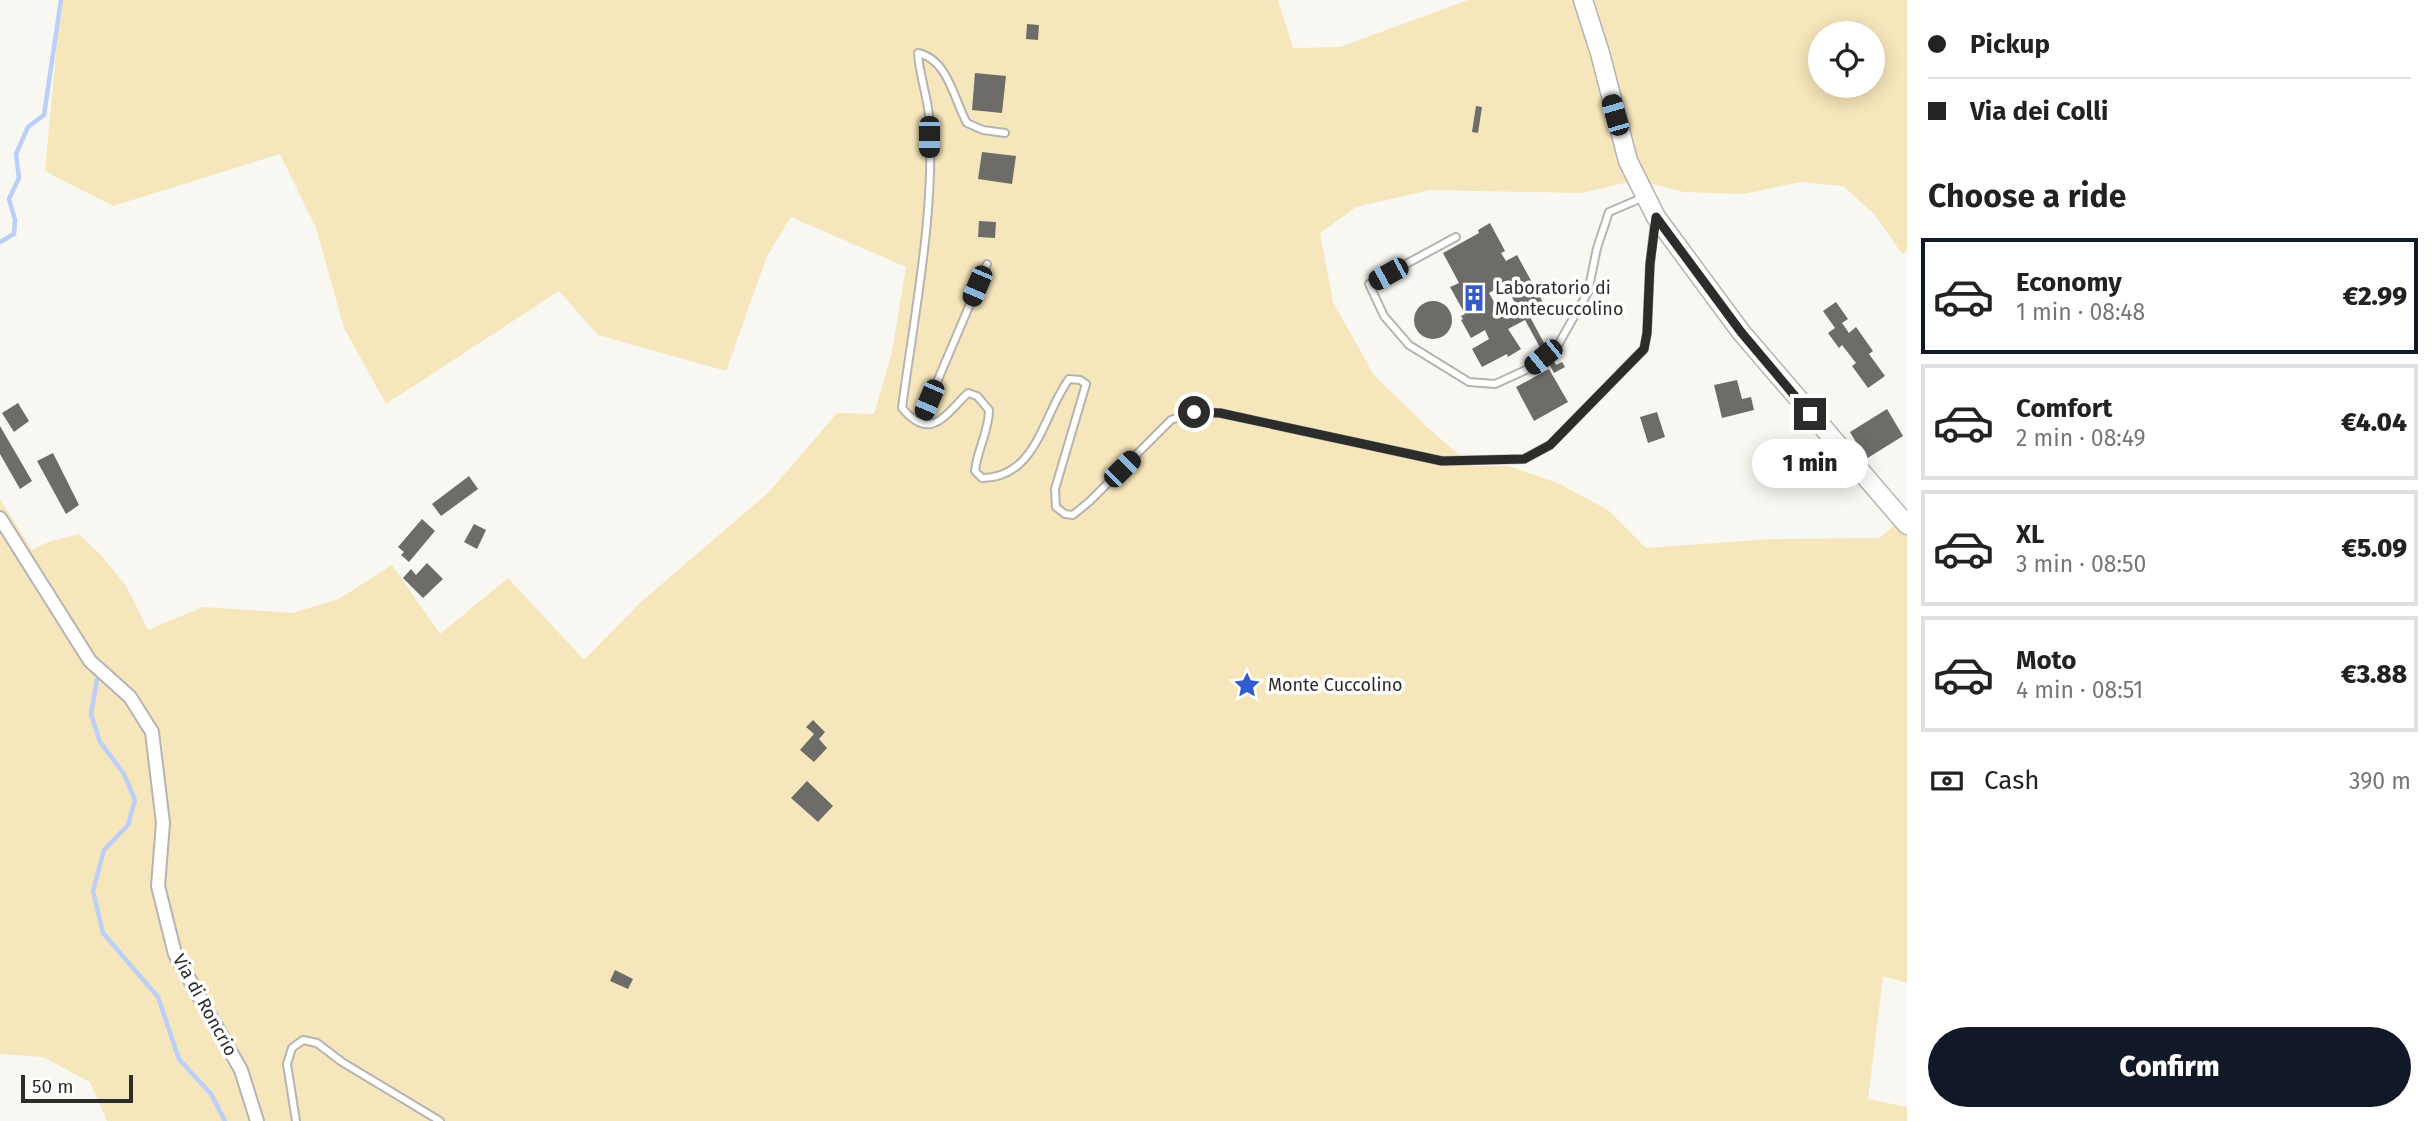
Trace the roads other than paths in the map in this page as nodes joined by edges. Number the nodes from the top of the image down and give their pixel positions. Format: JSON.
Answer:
{"nodes":[{"id":1,"x":1583,"y":0,"type":"edge"},
{"id":2,"x":1005,"y":133,"type":"dead end"},
{"id":3,"x":1646,"y":196,"type":"junction"},
{"id":4,"x":1656,"y":217,"type":"junction"},
{"id":5,"x":1456,"y":237,"type":"dead end"},
{"id":6,"x":986,"y":264,"type":"dead end"},
{"id":7,"x":920,"y":422,"type":"junction"},
{"id":8,"x":0,"y":518,"type":"edge"},
{"id":9,"x":1907,"y":525,"type":"edge"},
{"id":10,"x":257,"y":1121,"type":"edge"},
{"id":11,"x":296,"y":1121,"type":"edge"},
{"id":12,"x":440,"y":1121,"type":"edge"}],
"edges":[{"from":1,"to":3,"type":"main road"},
{"from":2,"to":7,"type":"lane"},
{"from":3,"to":4,"type":"main road"},
{"from":3,"to":5,"type":"lane"},
{"from":4,"to":7,"type":"lane"},
{"from":4,"to":9,"type":"main road"},
{"from":6,"to":7,"type":"lane"},
{"from":8,"to":10,"type":"street","name":"Via di Roncrio"},
{"from":11,"to":12,"type":"lane"}]}
